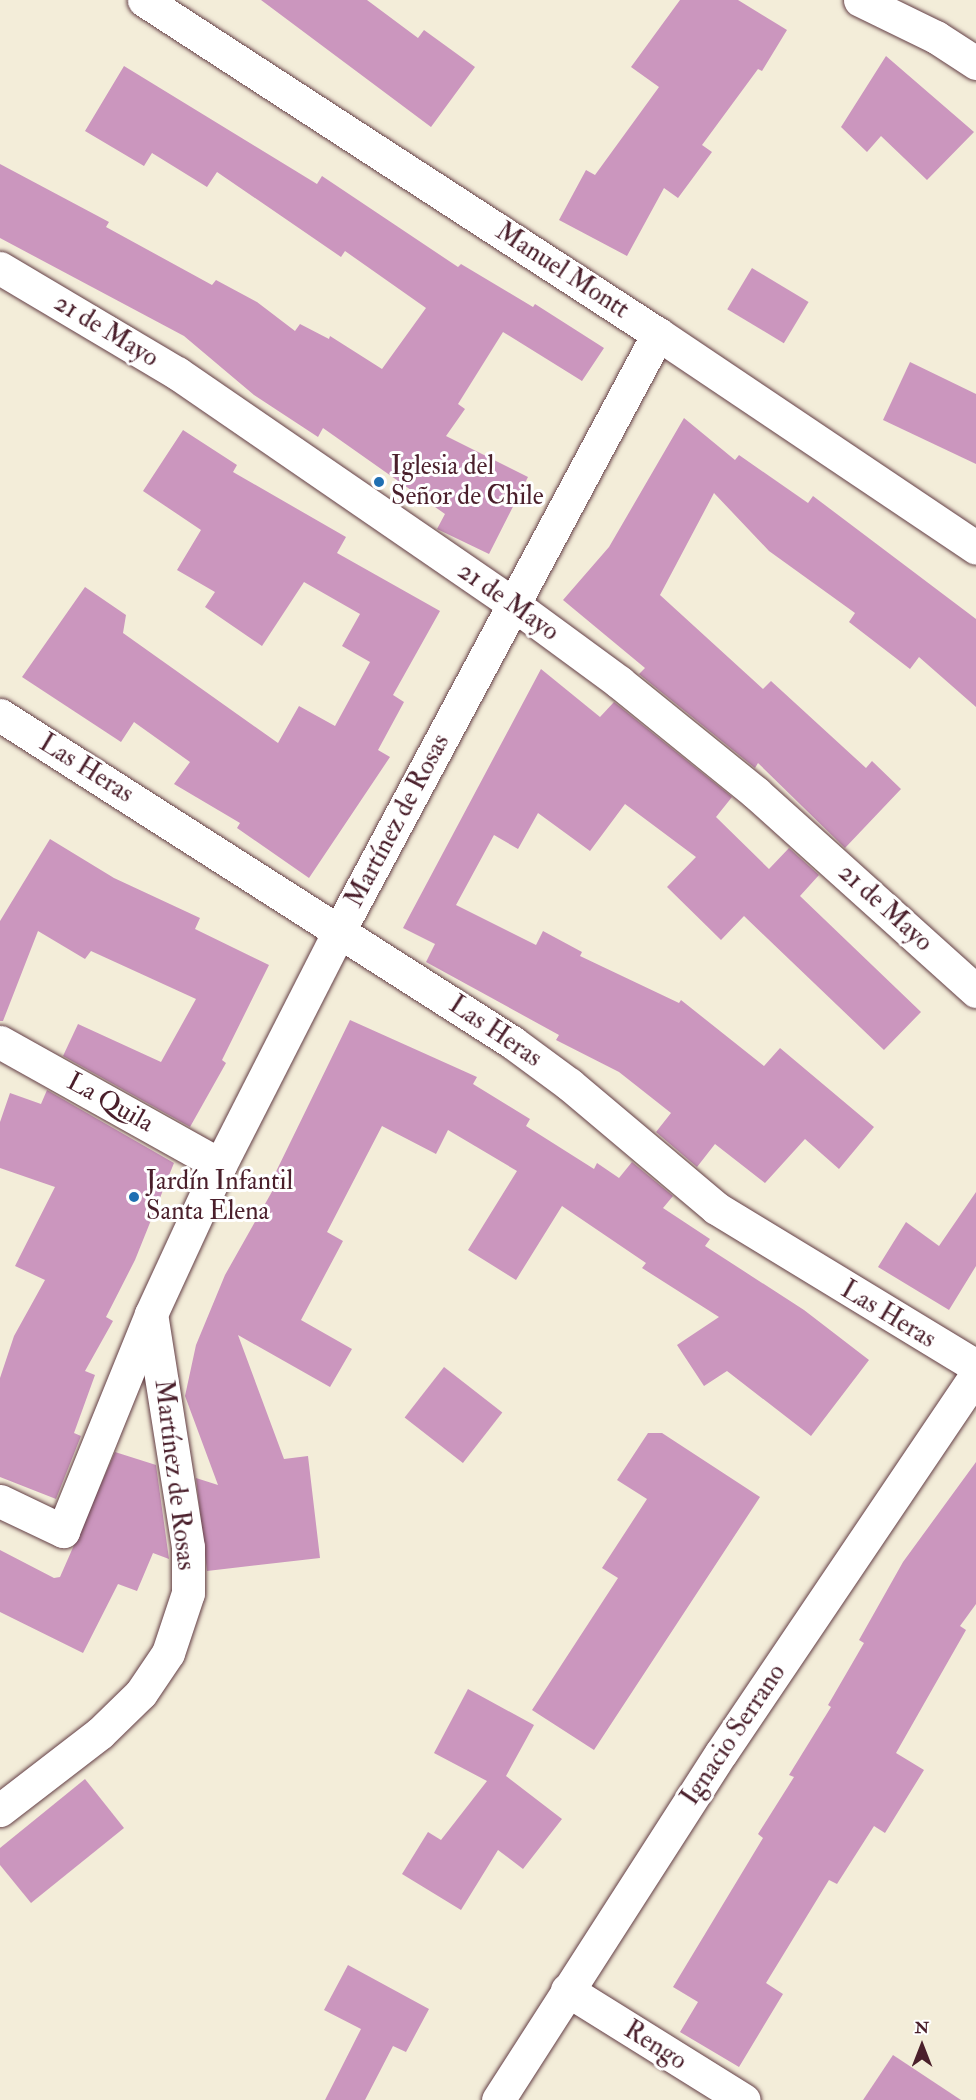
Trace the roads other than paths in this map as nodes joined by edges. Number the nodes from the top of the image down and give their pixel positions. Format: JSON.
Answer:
{"nodes":[{"id":1,"x":144,"y":0,"type":"edge"},
{"id":2,"x":864,"y":1,"type":"edge"},
{"id":3,"x":976,"y":63,"type":"edge"},
{"id":4,"x":0,"y":268,"type":"edge"},
{"id":5,"x":658,"y":334,"type":"junction"},
{"id":6,"x":976,"y":548,"type":"edge"},
{"id":7,"x":513,"y":604,"type":"junction"},
{"id":8,"x":0,"y":715,"type":"edge"},
{"id":9,"x":340,"y":929,"type":"junction"},
{"id":10,"x":976,"y":991,"type":"edge"},
{"id":11,"x":0,"y":1042,"type":"edge"},
{"id":12,"x":220,"y":1165,"type":"junction"},
{"id":13,"x":152,"y":1314,"type":"junction"},
{"id":14,"x":976,"y":1366,"type":"edge"},
{"id":15,"x":976,"y":1375,"type":"edge"},
{"id":16,"x":0,"y":1501,"type":"edge"},
{"id":17,"x":0,"y":1810,"type":"edge"},
{"id":18,"x":567,"y":1990,"type":"junction"},
{"id":19,"x":498,"y":2100,"type":"edge"},
{"id":20,"x":744,"y":2100,"type":"edge"}],
"edges":[{"from":1,"to":5,"type":"street","name":"Manuel Montt"},
{"from":2,"to":3,"type":"street"},
{"from":4,"to":7,"type":"street","name":"21 de Mayo"},
{"from":5,"to":6,"type":"street","name":"Manuel Montt"},
{"from":5,"to":7,"type":"street","name":"Martínez de Rosas"},
{"from":7,"to":9,"type":"street","name":"Martínez de Rosas"},
{"from":7,"to":10,"type":"street","name":"21 de Mayo"},
{"from":8,"to":9,"type":"street","name":"Las Heras"},
{"from":9,"to":12,"type":"street","name":"Martínez de Rosas"},
{"from":9,"to":14,"type":"street","name":"Las Heras"},
{"from":11,"to":12,"type":"street","name":"La Quila"},
{"from":12,"to":13,"type":"street","name":"Martínez de Rosas"},
{"from":13,"to":16,"type":"street","name":"Martínez de Rosas"},
{"from":13,"to":17,"type":"street","name":"Martínez de Rosas"},
{"from":15,"to":18,"type":"street","name":"Ignacio Serrano"},
{"from":18,"to":19,"type":"street","name":"Ignacio Serrano"},
{"from":18,"to":20,"type":"street","name":"Rengo"}]}
